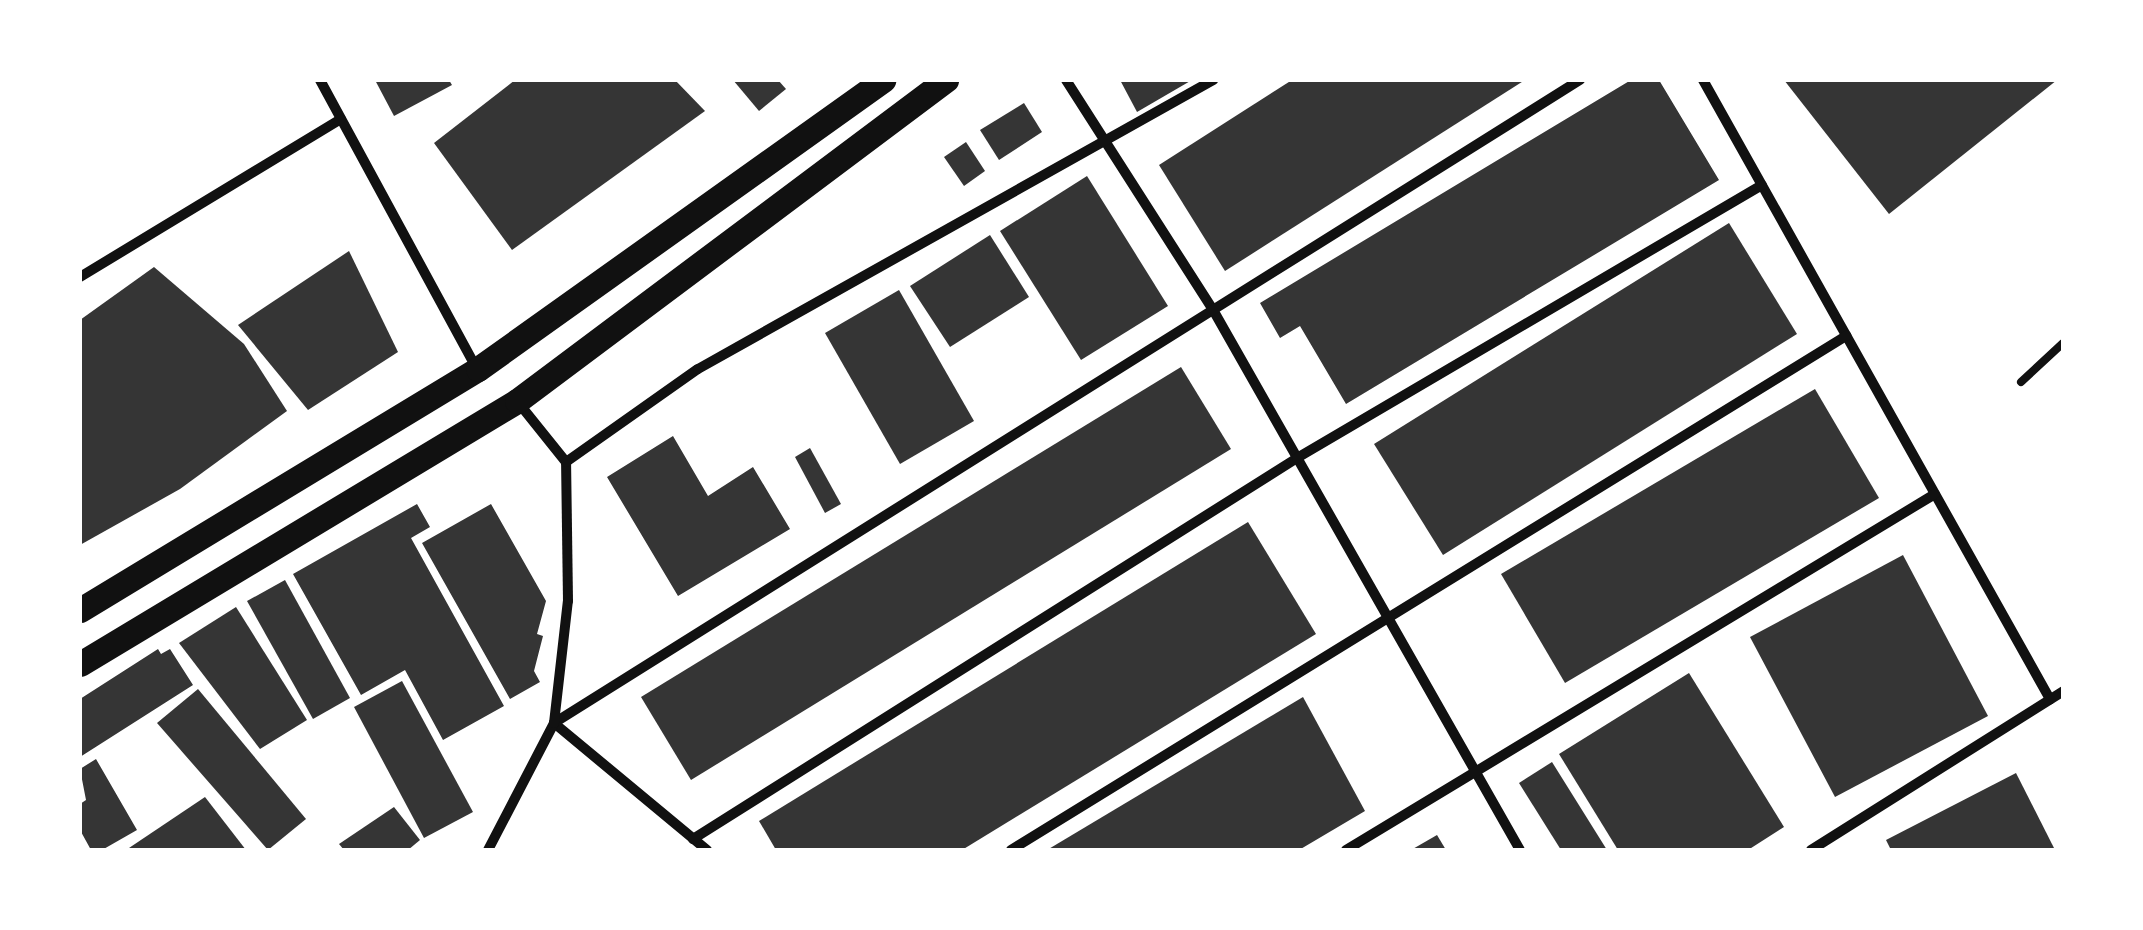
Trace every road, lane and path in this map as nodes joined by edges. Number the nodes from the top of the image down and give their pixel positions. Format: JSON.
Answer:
{"nodes":[{"id":1,"x":320,"y":80,"type":"edge"},
{"id":2,"x":883,"y":80,"type":"edge"},
{"id":3,"x":946,"y":80,"type":"edge"},
{"id":4,"x":1066,"y":80,"type":"edge"},
{"id":5,"x":1213,"y":80,"type":"edge"},
{"id":6,"x":1580,"y":80,"type":"edge"},
{"id":7,"x":1703,"y":80,"type":"edge"},
{"id":8,"x":341,"y":119,"type":"junction"},
{"id":9,"x":1106,"y":142,"type":"junction"},
{"id":10,"x":1762,"y":185,"type":"junction"},
{"id":11,"x":80,"y":277,"type":"edge"},
{"id":12,"x":1212,"y":308,"type":"junction"},
{"id":13,"x":1846,"y":336,"type":"junction"},
{"id":14,"x":2063,"y":344,"type":"edge"},
{"id":15,"x":478,"y":370,"type":"junction"},
{"id":16,"x":2021,"y":382,"type":"dead end"},
{"id":17,"x":516,"y":401,"type":"junction"},
{"id":18,"x":1297,"y":458,"type":"junction"},
{"id":19,"x":566,"y":462,"type":"junction"},
{"id":20,"x":1935,"y":494,"type":"junction"},
{"id":21,"x":80,"y":610,"type":"edge"},
{"id":22,"x":1386,"y":615,"type":"junction"},
{"id":23,"x":80,"y":664,"type":"edge"},
{"id":24,"x":2063,"y":691,"type":"edge"},
{"id":25,"x":2050,"y":699,"type":"junction"},
{"id":26,"x":554,"y":723,"type":"junction"},
{"id":27,"x":1474,"y":768,"type":"junction"},
{"id":28,"x":694,"y":839,"type":"junction"},
{"id":29,"x":488,"y":850,"type":"edge"},
{"id":30,"x":707,"y":850,"type":"edge"},
{"id":31,"x":1011,"y":850,"type":"edge"},
{"id":32,"x":1346,"y":850,"type":"edge"},
{"id":33,"x":1520,"y":850,"type":"edge"},
{"id":34,"x":1811,"y":850,"type":"edge"}],
"edges":[{"from":1,"to":8,"type":"street"},
{"from":2,"to":15,"type":"main road"},
{"from":3,"to":17,"type":"main road"},
{"from":4,"to":9,"type":"street"},
{"from":5,"to":9,"type":"street"},
{"from":6,"to":12,"type":"street"},
{"from":7,"to":10,"type":"street"},
{"from":8,"to":11,"type":"street"},
{"from":8,"to":15,"type":"street"},
{"from":9,"to":12,"type":"street"},
{"from":9,"to":19,"type":"street"},
{"from":10,"to":13,"type":"street"},
{"from":10,"to":18,"type":"street"},
{"from":12,"to":18,"type":"street"},
{"from":12,"to":26,"type":"street"},
{"from":13,"to":20,"type":"street"},
{"from":13,"to":22,"type":"street"},
{"from":14,"to":16,"type":"lane"},
{"from":15,"to":21,"type":"main road"},
{"from":17,"to":19,"type":"street"},
{"from":17,"to":23,"type":"main road"},
{"from":18,"to":22,"type":"street"},
{"from":18,"to":28,"type":"street"},
{"from":19,"to":26,"type":"street"},
{"from":20,"to":25,"type":"street"},
{"from":20,"to":27,"type":"street"},
{"from":22,"to":27,"type":"street"},
{"from":22,"to":31,"type":"street"},
{"from":24,"to":25,"type":"street"},
{"from":25,"to":34,"type":"street"},
{"from":26,"to":28,"type":"street"},
{"from":26,"to":29,"type":"street"},
{"from":27,"to":32,"type":"street"},
{"from":27,"to":33,"type":"street"},
{"from":28,"to":30,"type":"street"}]}
